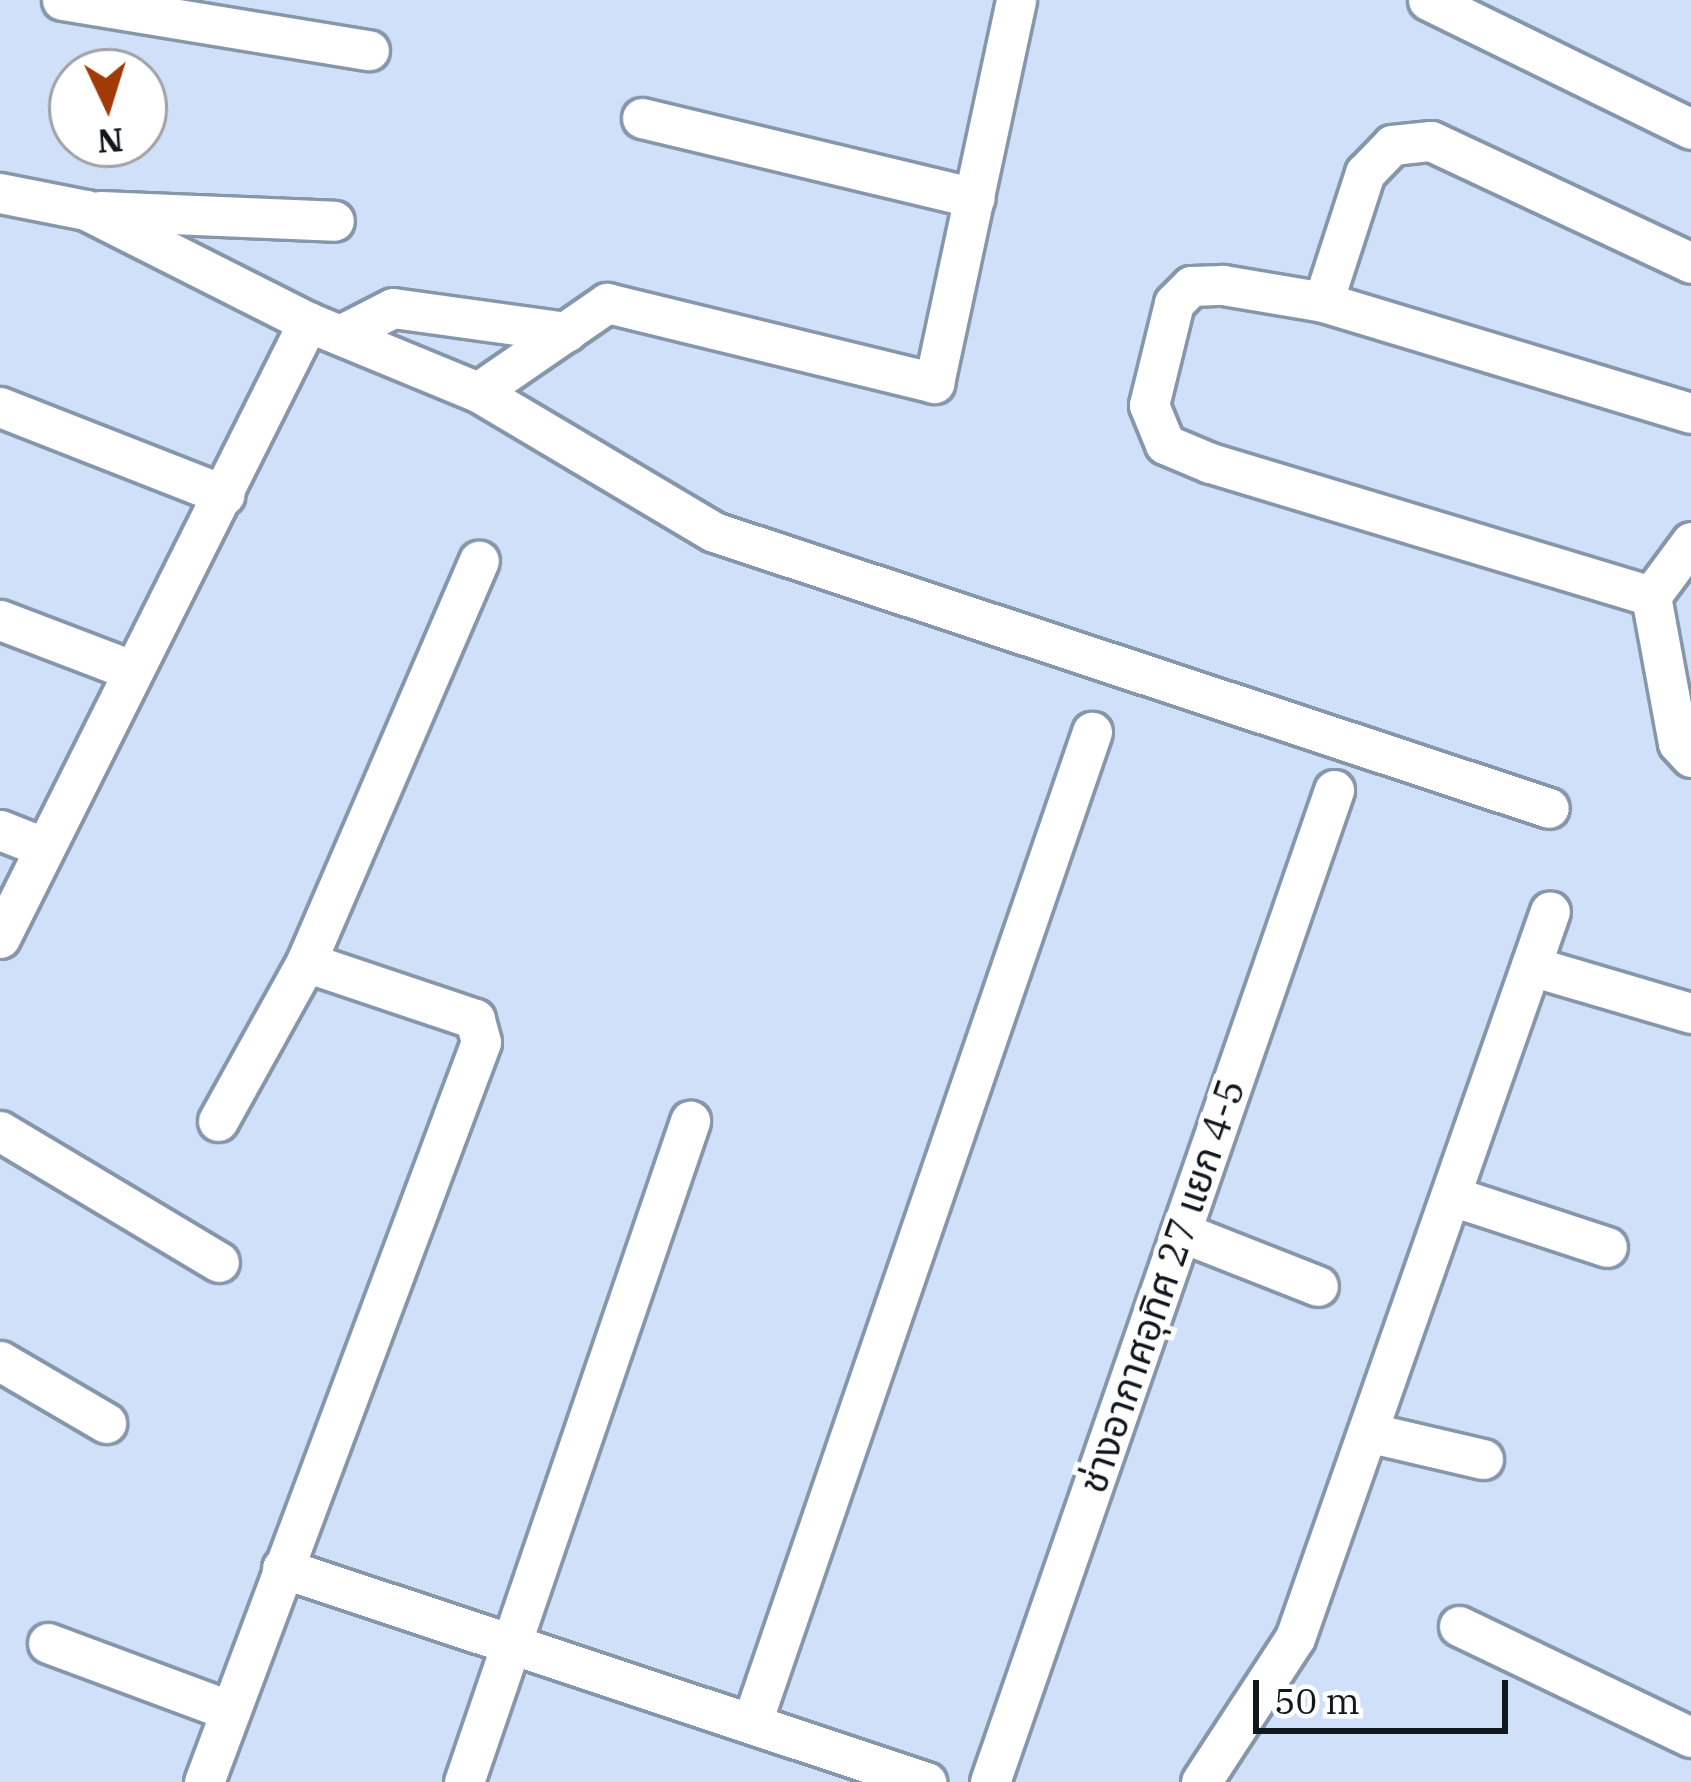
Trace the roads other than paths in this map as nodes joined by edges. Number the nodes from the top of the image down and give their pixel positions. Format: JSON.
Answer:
{"nodes":[{"id":1,"x":62,"y":0,"type":"edge"},
{"id":2,"x":1428,"y":0,"type":"edge"},
{"id":3,"x":1008,"y":2,"type":"edge"},
{"id":4,"x":369,"y":50,"type":"dead end"},
{"id":5,"x":642,"y":118,"type":"dead end"},
{"id":6,"x":1691,"y":129,"type":"edge"},
{"id":7,"x":0,"y":194,"type":"edge"},
{"id":8,"x":974,"y":198,"type":"junction"},
{"id":9,"x":86,"y":210,"type":"junction"},
{"id":10,"x":334,"y":221,"type":"dead end"},
{"id":11,"x":1691,"y":263,"type":"edge"},
{"id":12,"x":1323,"y":302,"type":"junction"},
{"id":13,"x":324,"y":328,"type":"junction"},
{"id":14,"x":566,"y":332,"type":"junction"},
{"id":15,"x":478,"y":392,"type":"junction"},
{"id":16,"x":0,"y":407,"type":"edge"},
{"id":17,"x":1691,"y":413,"type":"edge"},
{"id":18,"x":224,"y":495,"type":"junction"},
{"id":19,"x":1691,"y":542,"type":"edge"},
{"id":20,"x":479,"y":561,"type":"dead end"},
{"id":21,"x":1651,"y":596,"type":"junction"},
{"id":22,"x":0,"y":620,"type":"edge"},
{"id":23,"x":128,"y":670,"type":"junction"},
{"id":24,"x":1092,"y":732,"type":"dead end"},
{"id":25,"x":1691,"y":757,"type":"edge"},
{"id":26,"x":1334,"y":790,"type":"dead end"},
{"id":27,"x":1549,"y":808,"type":"dead end"},
{"id":28,"x":0,"y":830,"type":"edge"},
{"id":29,"x":43,"y":847,"type":"junction"},
{"id":30,"x":1550,"y":910,"type":"dead end"},
{"id":31,"x":0,"y":938,"type":"edge"},
{"id":32,"x":306,"y":962,"type":"junction"},
{"id":33,"x":1531,"y":966,"type":"junction"},
{"id":34,"x":1691,"y":1013,"type":"edge"},
{"id":35,"x":218,"y":1121,"type":"dead end"},
{"id":36,"x":690,"y":1121,"type":"dead end"},
{"id":37,"x":0,"y":1131,"type":"edge"},
{"id":38,"x":1452,"y":1196,"type":"junction"},
{"id":39,"x":1181,"y":1232,"type":"junction"},
{"id":40,"x":1607,"y":1246,"type":"dead end"},
{"id":41,"x":219,"y":1262,"type":"dead end"},
{"id":42,"x":1318,"y":1286,"type":"dead end"},
{"id":43,"x":0,"y":1360,"type":"edge"},
{"id":44,"x":106,"y":1424,"type":"dead end"},
{"id":45,"x":1371,"y":1433,"type":"junction"},
{"id":46,"x":1483,"y":1459,"type":"dead end"},
{"id":47,"x":282,"y":1568,"type":"junction"},
{"id":48,"x":1459,"y":1626,"type":"dead end"},
{"id":49,"x":48,"y":1643,"type":"dead end"},
{"id":50,"x":511,"y":1650,"type":"junction"},
{"id":51,"x":228,"y":1710,"type":"junction"},
{"id":52,"x":752,"y":1722,"type":"junction"},
{"id":53,"x":1691,"y":1737,"type":"edge"},
{"id":54,"x":204,"y":1782,"type":"edge"},
{"id":55,"x":464,"y":1782,"type":"edge"},
{"id":56,"x":926,"y":1782,"type":"edge"},
{"id":57,"x":990,"y":1782,"type":"edge"},
{"id":58,"x":1201,"y":1782,"type":"edge"}],
"edges":[{"from":1,"to":4,"type":"street"},
{"from":2,"to":6,"type":"street"},
{"from":3,"to":8,"type":"street"},
{"from":5,"to":8,"type":"street"},
{"from":7,"to":9,"type":"street"},
{"from":8,"to":14,"type":"street"},
{"from":9,"to":10,"type":"street"},
{"from":9,"to":13,"type":"street"},
{"from":11,"to":12,"type":"street"},
{"from":12,"to":17,"type":"street"},
{"from":12,"to":21,"type":"street"},
{"from":13,"to":14,"type":"street"},
{"from":13,"to":15,"type":"street"},
{"from":13,"to":18,"type":"street"},
{"from":14,"to":15,"type":"street"},
{"from":15,"to":27,"type":"street"},
{"from":16,"to":18,"type":"street"},
{"from":18,"to":23,"type":"street"},
{"from":19,"to":21,"type":"street"},
{"from":20,"to":32,"type":"street"},
{"from":21,"to":25,"type":"street"},
{"from":22,"to":23,"type":"street"},
{"from":23,"to":29,"type":"street"},
{"from":24,"to":52,"type":"street"},
{"from":26,"to":39,"type":"street","name":"ช่างอากาศอุทิศ 27 แยก 4-5"},
{"from":28,"to":29,"type":"street"},
{"from":29,"to":31,"type":"street"},
{"from":30,"to":33,"type":"street"},
{"from":32,"to":35,"type":"street"},
{"from":32,"to":47,"type":"street"},
{"from":33,"to":34,"type":"street"},
{"from":33,"to":38,"type":"street"},
{"from":36,"to":50,"type":"street"},
{"from":37,"to":41,"type":"street"},
{"from":38,"to":40,"type":"street"},
{"from":38,"to":45,"type":"street"},
{"from":39,"to":42,"type":"street"},
{"from":39,"to":57,"type":"street","name":"ช่างอากาศอุทิศ 27 แยก 4-5"},
{"from":43,"to":44,"type":"street"},
{"from":45,"to":46,"type":"street"},
{"from":45,"to":58,"type":"street"},
{"from":47,"to":50,"type":"street"},
{"from":47,"to":51,"type":"street"},
{"from":48,"to":53,"type":"street"},
{"from":49,"to":51,"type":"street"},
{"from":50,"to":52,"type":"street"},
{"from":50,"to":55,"type":"street"},
{"from":51,"to":54,"type":"street"},
{"from":52,"to":56,"type":"street"}]}
